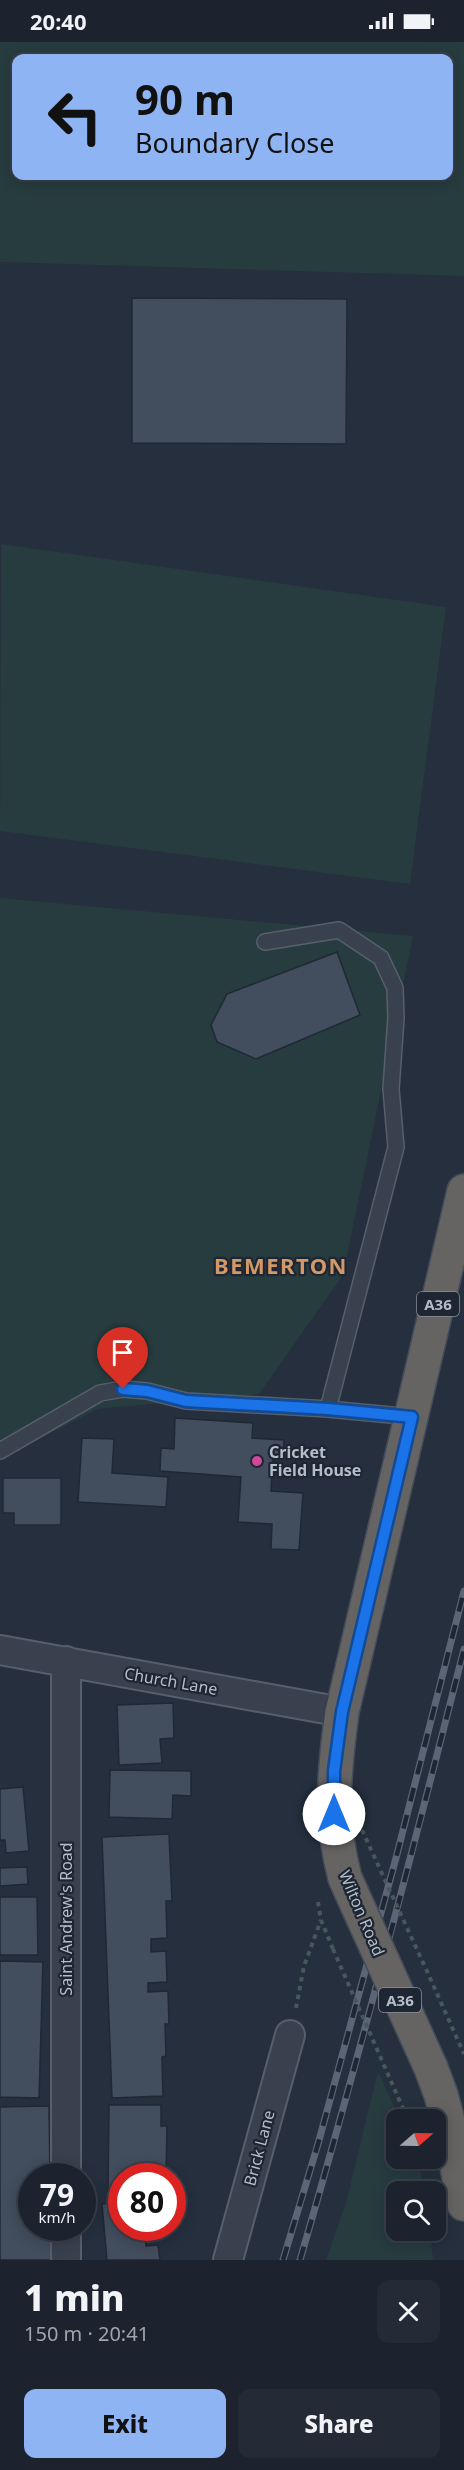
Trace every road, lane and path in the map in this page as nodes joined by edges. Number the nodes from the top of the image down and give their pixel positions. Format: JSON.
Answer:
{"nodes":[{"id":1,"x":266,"y":942,"type":"dead end"},
{"id":2,"x":464,"y":1191,"type":"edge"},
{"id":3,"x":328,"y":1409,"type":"junction"},
{"id":4,"x":412,"y":1417,"type":"junction"},
{"id":5,"x":0,"y":1451,"type":"edge"},
{"id":6,"x":0,"y":1650,"type":"edge"},
{"id":7,"x":66,"y":1661,"type":"junction"},
{"id":8,"x":342,"y":1712,"type":"junction"},
{"id":9,"x":362,"y":1830,"type":"dead end"},
{"id":10,"x":321,"y":1920,"type":"dead end"},
{"id":11,"x":333,"y":1949,"type":"dead end"},
{"id":12,"x":290,"y":2035,"type":"joint"},
{"id":13,"x":464,"y":2054,"type":"edge"},
{"id":14,"x":403,"y":2109,"type":"edge"},
{"id":15,"x":66,"y":2163,"type":"edge"},
{"id":16,"x":464,"y":2204,"type":"edge"},
{"id":17,"x":66,"y":2241,"type":"edge"},
{"id":18,"x":66,"y":2260,"type":"edge"},
{"id":19,"x":228,"y":2260,"type":"edge"}],
"edges":[{"from":1,"to":3,"type":"lane"},
{"from":2,"to":4,"type":"highway","name":"Wilton Road","number":"A36"},
{"from":3,"to":4,"type":"lane"},
{"from":3,"to":5,"type":"lane"},
{"from":4,"to":8,"type":"highway","name":"Wilton Road","number":"A36"},
{"from":6,"to":7,"type":"street","name":"Church Lane"},
{"from":7,"to":8,"type":"street","name":"Church Lane"},
{"from":7,"to":15,"type":"street","name":"Saint Andrew's Road"},
{"from":8,"to":16,"type":"highway","name":"Wilton Road","number":"A36","bridge":true},
{"from":9,"to":13,"type":"path","bridge":true},
{"from":10,"to":12,"type":"path"},
{"from":11,"to":14,"type":"path","bridge":true},
{"from":12,"to":19,"type":"street","name":"Brick Lane"},
{"from":17,"to":18,"type":"street"}]}
